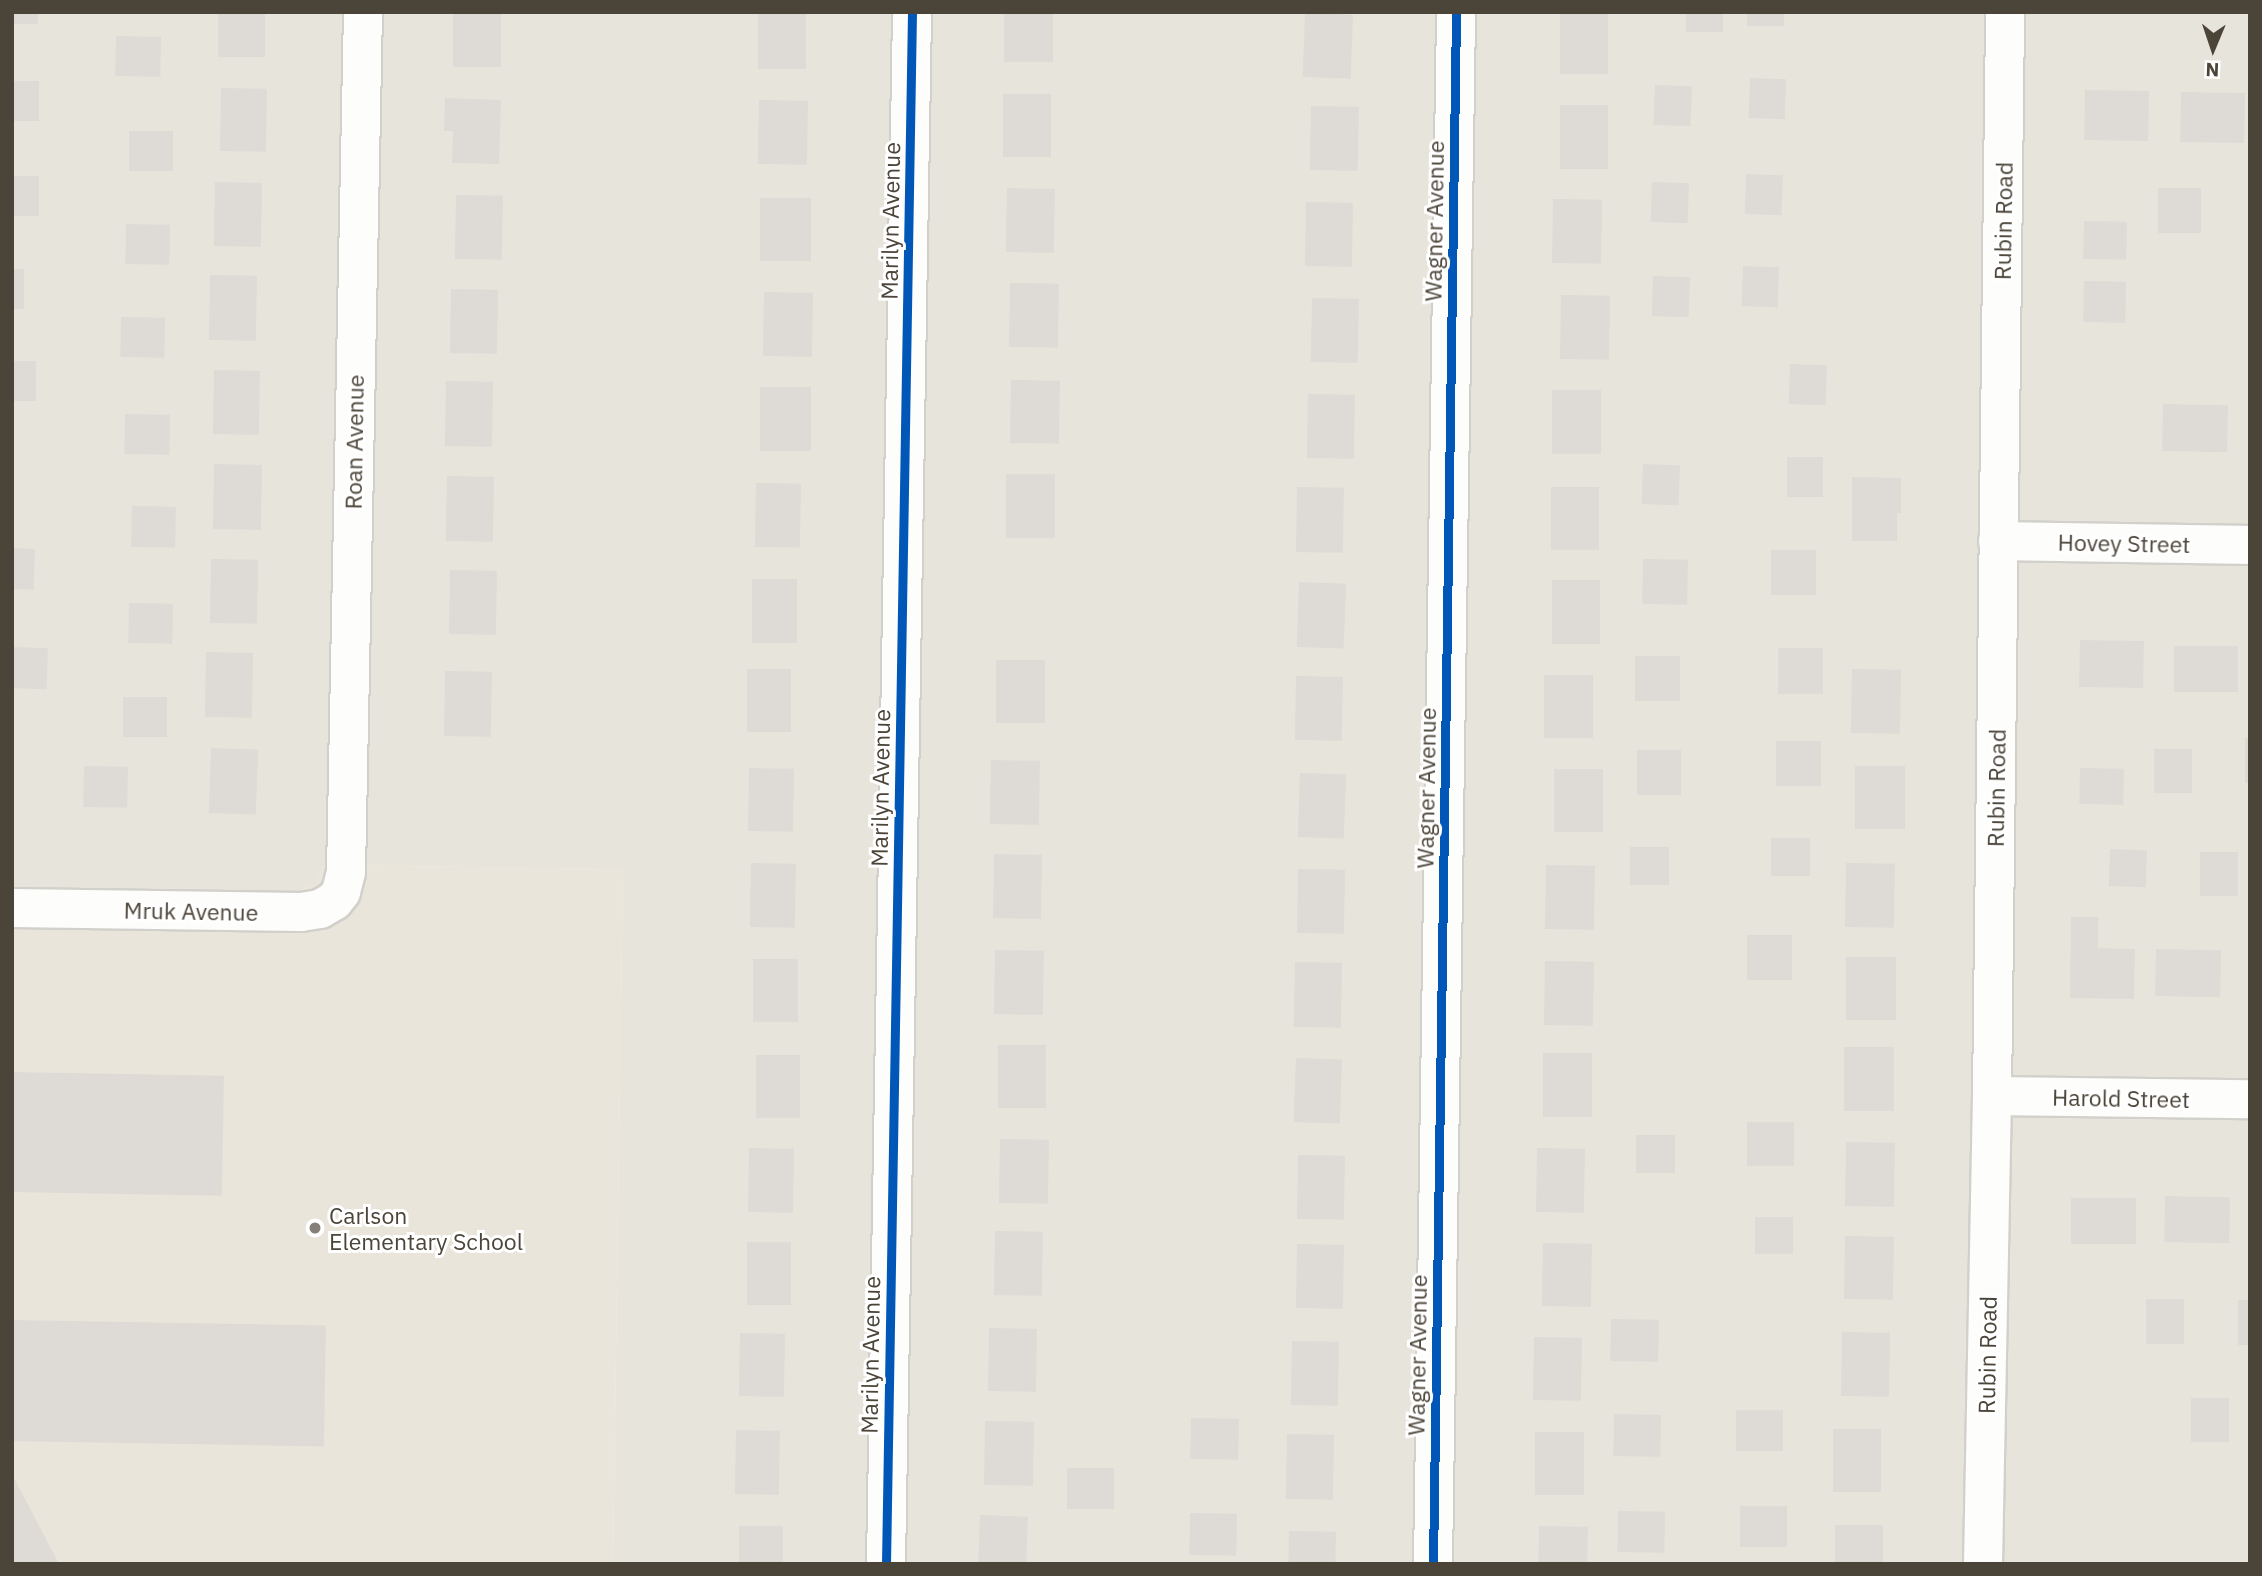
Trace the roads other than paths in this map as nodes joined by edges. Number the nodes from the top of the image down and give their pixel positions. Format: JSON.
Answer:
{"nodes":[{"id":1,"x":363,"y":12,"type":"edge"},
{"id":2,"x":912,"y":12,"type":"edge"},
{"id":3,"x":1456,"y":12,"type":"edge"},
{"id":4,"x":2005,"y":12,"type":"edge"},
{"id":5,"x":1998,"y":541,"type":"junction"},
{"id":6,"x":2250,"y":545,"type":"edge"},
{"id":7,"x":346,"y":872,"type":"joint"},
{"id":8,"x":12,"y":908,"type":"edge"},
{"id":9,"x":1993,"y":1096,"type":"junction"},
{"id":10,"x":2250,"y":1099,"type":"edge"},
{"id":11,"x":886,"y":1564,"type":"edge"},
{"id":12,"x":1433,"y":1564,"type":"edge"},
{"id":13,"x":1983,"y":1564,"type":"edge"}],
"edges":[{"from":1,"to":7,"type":"street","name":"Roan Avenue"},
{"from":2,"to":11,"type":"street","name":"Marilyn Avenue"},
{"from":3,"to":12,"type":"street","name":"Wagner Avenue"},
{"from":4,"to":5,"type":"street","name":"Rubin Road"},
{"from":5,"to":6,"type":"street","name":"Hovey Street"},
{"from":5,"to":9,"type":"street","name":"Rubin Road"},
{"from":7,"to":8,"type":"street","name":"Mruk Avenue"},
{"from":9,"to":10,"type":"street","name":"Harold Street"},
{"from":9,"to":13,"type":"street","name":"Rubin Road"}]}
